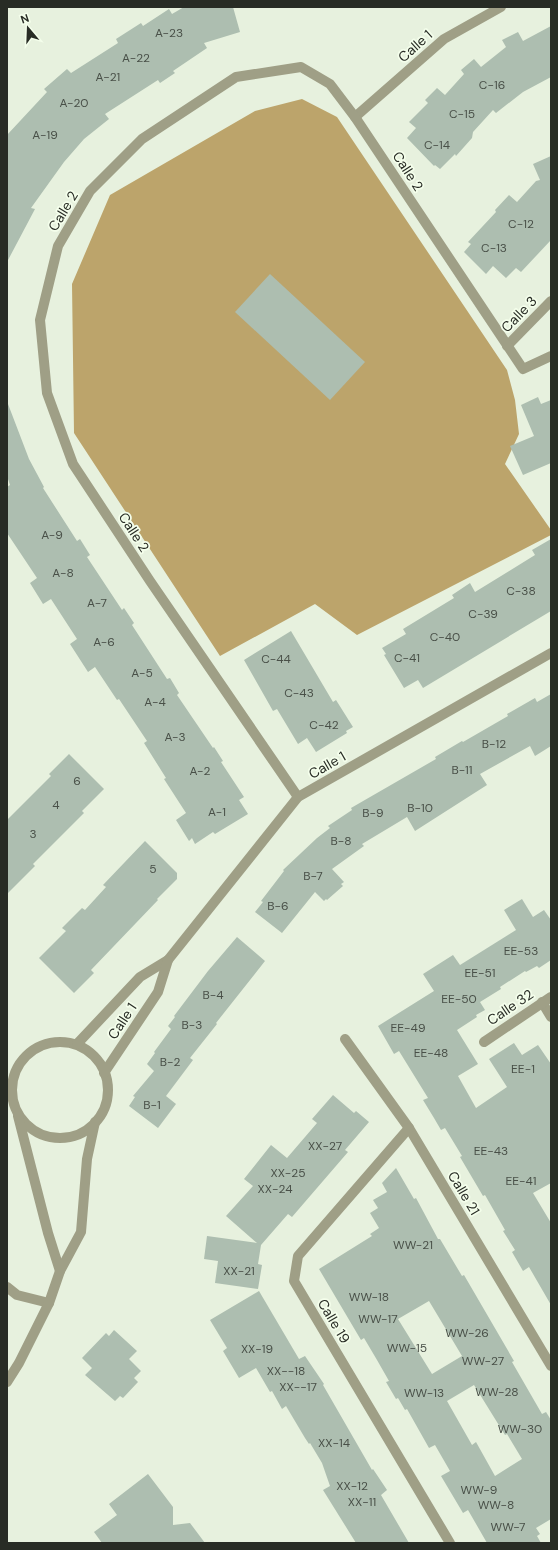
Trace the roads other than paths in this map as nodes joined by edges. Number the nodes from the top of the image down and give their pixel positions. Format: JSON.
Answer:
{"nodes":[{"id":1,"x":501,"y":7,"type":"edge"},
{"id":2,"x":355,"y":117,"type":"junction"},
{"id":3,"x":551,"y":301,"type":"edge"},
{"id":4,"x":507,"y":346,"type":"junction"},
{"id":5,"x":551,"y":356,"type":"edge"},
{"id":6,"x":551,"y":653,"type":"edge"},
{"id":7,"x":298,"y":797,"type":"junction"},
{"id":8,"x":168,"y":960,"type":"junction"},
{"id":9,"x":547,"y":999,"type":"edge"},
{"id":10,"x":551,"y":1017,"type":"edge"},
{"id":11,"x":345,"y":1039,"type":"dead end"},
{"id":12,"x":484,"y":1042,"type":"dead end"},
{"id":13,"x":77,"y":1044,"type":"junction"},
{"id":14,"x":104,"y":1073,"type":"junction"},
{"id":15,"x":18,"y":1114,"type":"junction"},
{"id":16,"x":95,"y":1122,"type":"junction"},
{"id":17,"x":409,"y":1128,"type":"junction"},
{"id":18,"x":60,"y":1271,"type":"junction"},
{"id":19,"x":7,"y":1287,"type":"edge"},
{"id":20,"x":49,"y":1303,"type":"junction"},
{"id":21,"x":551,"y":1366,"type":"edge"},
{"id":22,"x":7,"y":1382,"type":"edge"},
{"id":23,"x":450,"y":1543,"type":"edge"}],
"edges":[{"from":1,"to":2,"type":"street","name":"Calle 1"},
{"from":2,"to":4,"type":"street","name":"Calle 2"},
{"from":2,"to":7,"type":"street","name":"Calle 2"},
{"from":3,"to":4,"type":"street","name":"Calle 3"},
{"from":4,"to":5,"type":"street","name":"Calle 2"},
{"from":6,"to":7,"type":"street","name":"Calle 1"},
{"from":7,"to":8,"type":"street","name":"Calle 1"},
{"from":8,"to":13,"type":"street","name":"Calle 1"},
{"from":8,"to":14,"type":"street","name":"Calle 1"},
{"from":9,"to":10,"type":"street"},
{"from":9,"to":12,"type":"street","name":"Calle 32"},
{"from":11,"to":17,"type":"street","name":"Calle 21"},
{"from":13,"to":14,"type":"street"},
{"from":13,"to":15,"type":"street"},
{"from":14,"to":16,"type":"street"},
{"from":15,"to":16,"type":"street"},
{"from":15,"to":18,"type":"street"},
{"from":16,"to":18,"type":"street"},
{"from":17,"to":21,"type":"street","name":"Calle 21"},
{"from":17,"to":23,"type":"street","name":"Calle 19"},
{"from":18,"to":20,"type":"street"},
{"from":19,"to":20,"type":"street"},
{"from":20,"to":22,"type":"street"}]}
